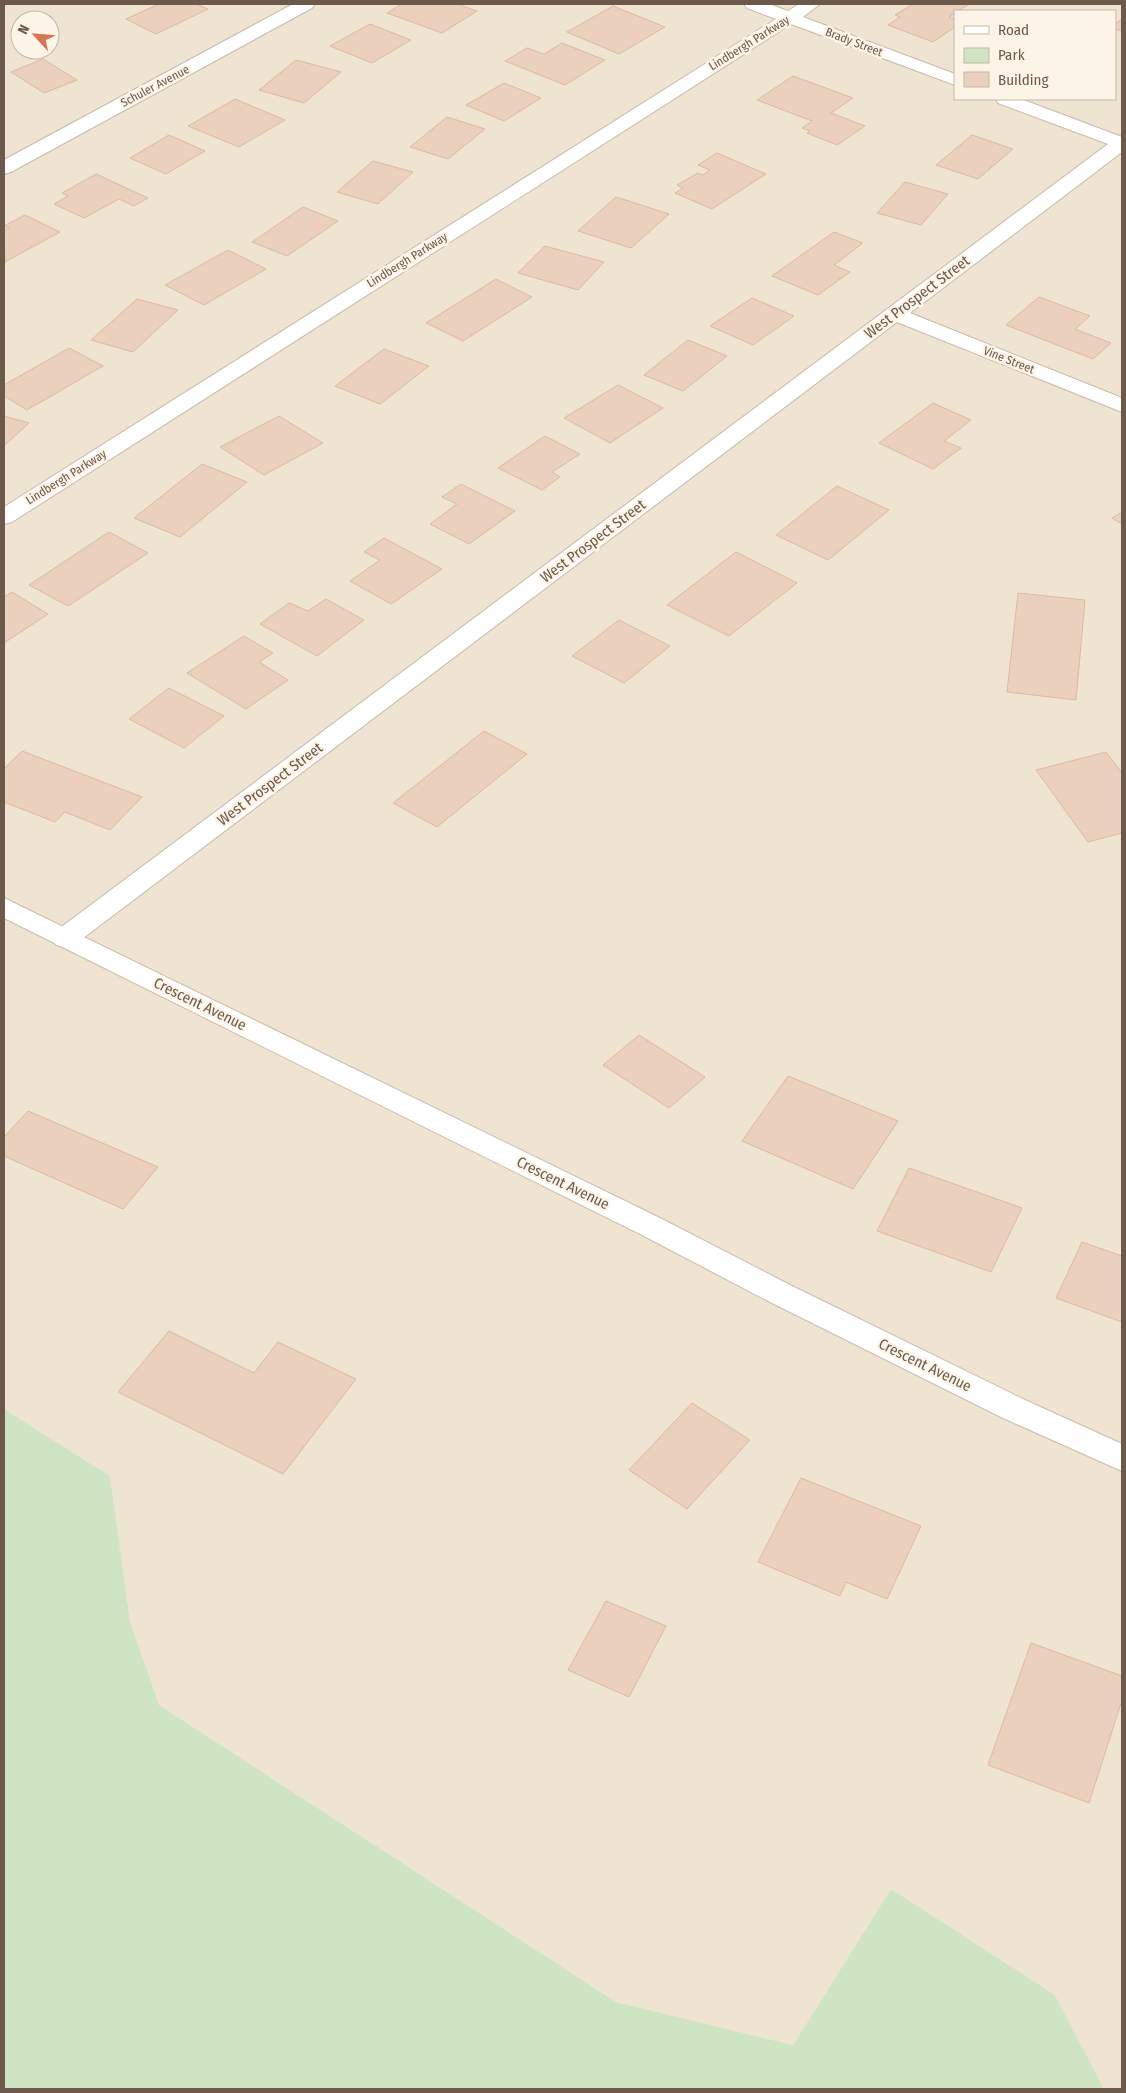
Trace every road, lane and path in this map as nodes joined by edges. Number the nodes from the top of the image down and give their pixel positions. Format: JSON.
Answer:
{"nodes":[{"id":1,"x":306,"y":4,"type":"edge"},
{"id":2,"x":752,"y":4,"type":"edge"},
{"id":3,"x":811,"y":4,"type":"edge"},
{"id":4,"x":789,"y":18,"type":"junction"},
{"id":5,"x":954,"y":80,"type":"edge"},
{"id":6,"x":1007,"y":100,"type":"edge"},
{"id":7,"x":1122,"y":143,"type":"edge"},
{"id":8,"x":4,"y":168,"type":"edge"},
{"id":9,"x":895,"y":314,"type":"junction"},
{"id":10,"x":1122,"y":406,"type":"edge"},
{"id":11,"x":4,"y":517,"type":"edge"},
{"id":12,"x":4,"y":907,"type":"edge"},
{"id":13,"x":65,"y":938,"type":"junction"},
{"id":14,"x":1122,"y":1458,"type":"edge"}],
"edges":[{"from":1,"to":8,"type":"street","name":"Schuler Avenue"},
{"from":2,"to":4,"type":"street","name":"Brady Street"},
{"from":3,"to":4,"type":"street","name":"Lindbergh Parkway"},
{"from":4,"to":5,"type":"street","name":"Brady Street"},
{"from":4,"to":11,"type":"street","name":"Lindbergh Parkway"},
{"from":6,"to":7,"type":"street"},
{"from":7,"to":9,"type":"street","name":"West Prospect Street"},
{"from":9,"to":10,"type":"street","name":"Vine Street"},
{"from":9,"to":13,"type":"street","name":"West Prospect Street"},
{"from":12,"to":13,"type":"street","name":"Crescent Avenue"},
{"from":13,"to":14,"type":"street","name":"Crescent Avenue"}]}
